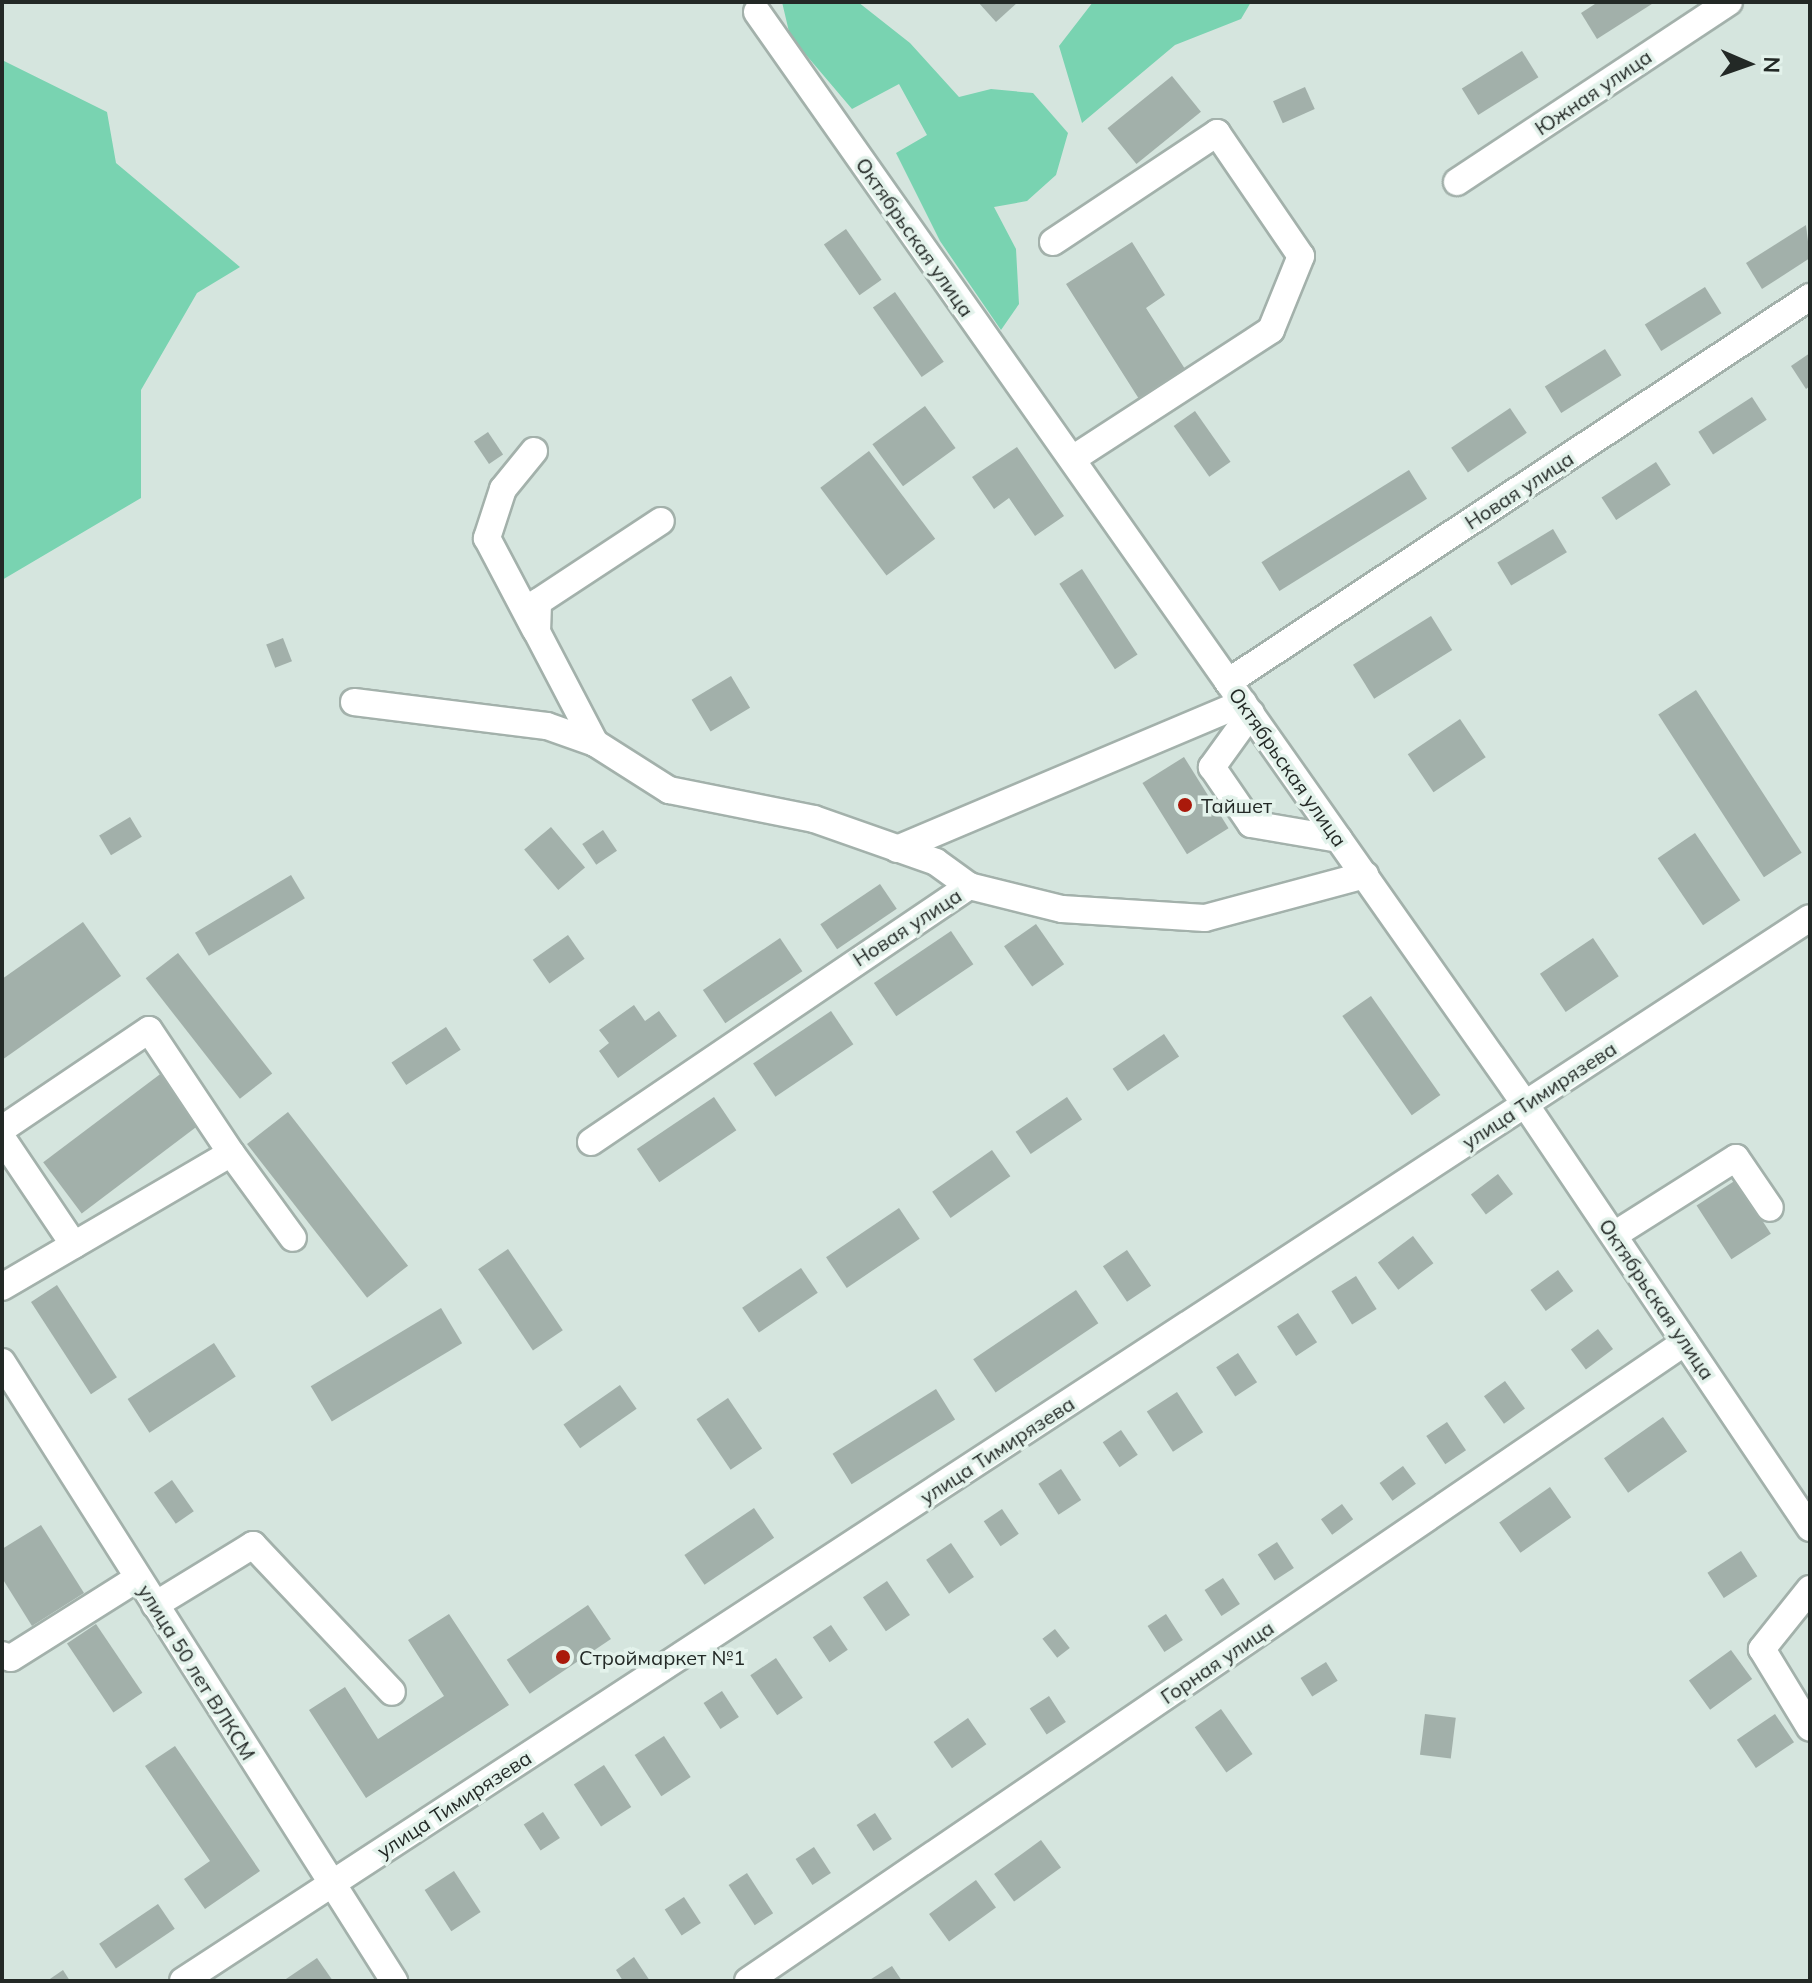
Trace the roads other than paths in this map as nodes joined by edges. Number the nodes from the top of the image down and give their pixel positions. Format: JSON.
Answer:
{"nodes":[{"id":1,"x":1729,"y":2,"type":"edge"},
{"id":2,"x":757,"y":12,"type":"dead end"},
{"id":3,"x":1457,"y":182,"type":"dead end"},
{"id":4,"x":1053,"y":242,"type":"dead end"},
{"id":5,"x":1810,"y":297,"type":"edge"},
{"id":6,"x":534,"y":451,"type":"dead end"},
{"id":7,"x":1072,"y":459,"type":"junction"},
{"id":8,"x":661,"y":521,"type":"dead end"},
{"id":9,"x":537,"y":632,"type":"junction"},
{"id":10,"x":1241,"y":699,"type":"junction"},
{"id":11,"x":354,"y":702,"type":"dead end"},
{"id":12,"x":595,"y":743,"type":"junction"},
{"id":13,"x":1339,"y":839,"type":"junction"},
{"id":14,"x":897,"y":849,"type":"junction"},
{"id":15,"x":1365,"y":875,"type":"junction"},
{"id":16,"x":969,"y":886,"type":"junction"},
{"id":17,"x":1810,"y":918,"type":"edge"},
{"id":18,"x":1525,"y":1104,"type":"junction"},
{"id":19,"x":2,"y":1129,"type":"edge"},
{"id":20,"x":2,"y":1138,"type":"edge"},
{"id":21,"x":591,"y":1142,"type":"dead end"},
{"id":22,"x":231,"y":1153,"type":"junction"},
{"id":23,"x":1770,"y":1208,"type":"dead end"},
{"id":24,"x":1614,"y":1235,"type":"junction"},
{"id":25,"x":293,"y":1238,"type":"dead end"},
{"id":26,"x":74,"y":1245,"type":"junction"},
{"id":27,"x":2,"y":1287,"type":"edge"},
{"id":28,"x":1685,"y":1342,"type":"junction"},
{"id":29,"x":2,"y":1362,"type":"edge"},
{"id":30,"x":1810,"y":1528,"type":"edge"},
{"id":31,"x":138,"y":1578,"type":"junction"},
{"id":32,"x":1810,"y":1589,"type":"edge"},
{"id":33,"x":155,"y":1605,"type":"junction"},
{"id":34,"x":2,"y":1655,"type":"edge"},
{"id":35,"x":392,"y":1692,"type":"dead end"},
{"id":36,"x":1810,"y":1728,"type":"edge"},
{"id":37,"x":331,"y":1885,"type":"junction"},
{"id":38,"x":183,"y":1981,"type":"edge"},
{"id":39,"x":394,"y":1981,"type":"edge"},
{"id":40,"x":748,"y":1981,"type":"edge"}],
"edges":[{"from":1,"to":3,"type":"street","name":"Южная улица"},
{"from":2,"to":7,"type":"street","name":"Октябрьская улица"},
{"from":4,"to":7,"type":"street"},
{"from":5,"to":10,"type":"street","name":"Новая улица"},
{"from":6,"to":9,"type":"street"},
{"from":7,"to":10,"type":"street","name":"Октябрьская улица"},
{"from":8,"to":9,"type":"street"},
{"from":9,"to":12,"type":"street"},
{"from":10,"to":13,"type":"street","name":"Октябрьская улица"},
{"from":10,"to":13,"type":"street"},
{"from":10,"to":14,"type":"street"},
{"from":11,"to":12,"type":"street"},
{"from":12,"to":14,"type":"street"},
{"from":13,"to":15,"type":"street","name":"Октябрьская улица"},
{"from":14,"to":16,"type":"street"},
{"from":15,"to":16,"type":"street","name":"Новая улица"},
{"from":15,"to":18,"type":"street","name":"Октябрьская улица"},
{"from":16,"to":21,"type":"street","name":"Новая улица"},
{"from":17,"to":18,"type":"street","name":"улица Тимирязева"},
{"from":18,"to":24,"type":"street","name":"Октябрьская улица"},
{"from":18,"to":37,"type":"street","name":"улица Тимирязева"},
{"from":19,"to":22,"type":"street"},
{"from":20,"to":26,"type":"street"},
{"from":22,"to":25,"type":"street"},
{"from":22,"to":26,"type":"street"},
{"from":23,"to":24,"type":"street"},
{"from":24,"to":28,"type":"street","name":"Октябрьская улица"},
{"from":26,"to":27,"type":"street"},
{"from":28,"to":30,"type":"street","name":"Октябрьская улица"},
{"from":28,"to":40,"type":"street","name":"Горная улица"},
{"from":29,"to":31,"type":"street","name":"улица 50 лет ВЛКСМ"},
{"from":31,"to":33,"type":"street","name":"улица 50 лет ВЛКСМ"},
{"from":31,"to":34,"type":"street"},
{"from":32,"to":36,"type":"street"},
{"from":33,"to":35,"type":"street"},
{"from":33,"to":37,"type":"street","name":"улица 50 лет ВЛКСМ"},
{"from":37,"to":38,"type":"street","name":"улица Тимирязева"},
{"from":37,"to":39,"type":"street","name":"улица 50 лет ВЛКСМ"}]}
